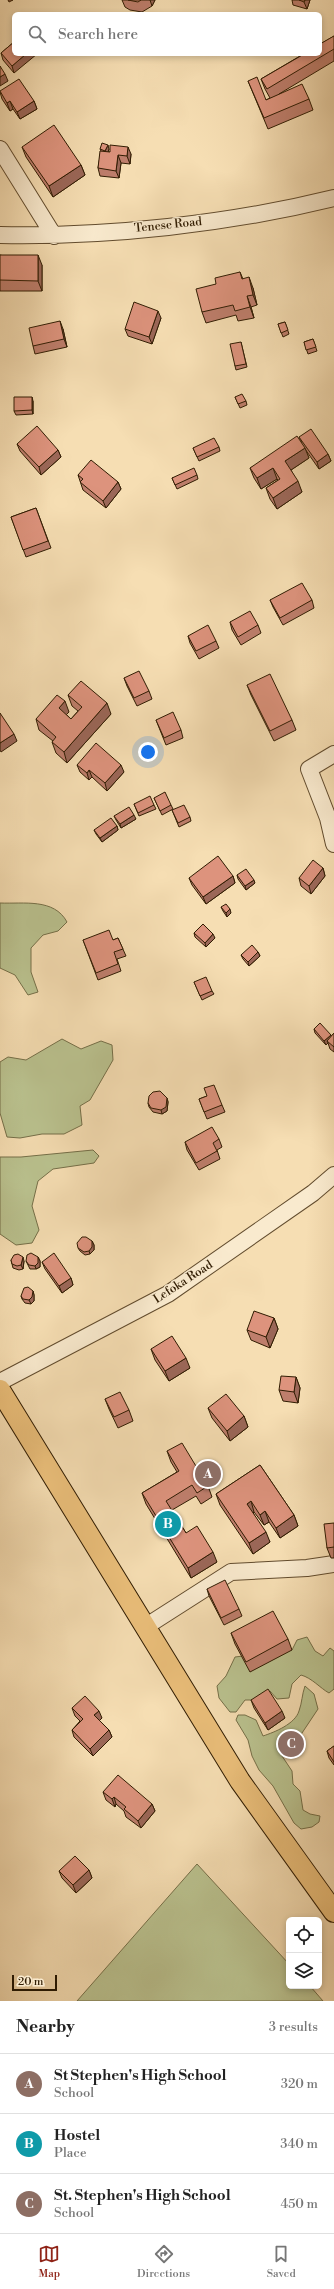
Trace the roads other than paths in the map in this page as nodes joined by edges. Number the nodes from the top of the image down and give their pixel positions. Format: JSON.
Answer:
{"nodes":[{"id":1,"x":0,"y":149,"type":"edge"},
{"id":2,"x":334,"y":198,"type":"edge"},
{"id":3,"x":0,"y":235,"type":"edge"},
{"id":4,"x":54,"y":236,"type":"junction"},
{"id":5,"x":334,"y":754,"type":"edge"},
{"id":6,"x":334,"y":844,"type":"edge"},
{"id":7,"x":334,"y":1175,"type":"edge"},
{"id":8,"x":0,"y":1382,"type":"edge"},
{"id":9,"x":0,"y":1390,"type":"edge"},
{"id":10,"x":334,"y":1564,"type":"edge"},
{"id":11,"x":145,"y":1627,"type":"junction"},
{"id":12,"x":334,"y":1912,"type":"edge"}],
"edges":[{"from":1,"to":4,"type":"street"},
{"from":2,"to":4,"type":"street","name":"Tenese Road"},
{"from":3,"to":4,"type":"street","name":"Tenese Road"},
{"from":5,"to":6,"type":"street"},
{"from":7,"to":8,"type":"street","name":"Lefoka Road"},
{"from":9,"to":11,"type":"main road"},
{"from":10,"to":11,"type":"street"},
{"from":11,"to":12,"type":"main road"}]}
